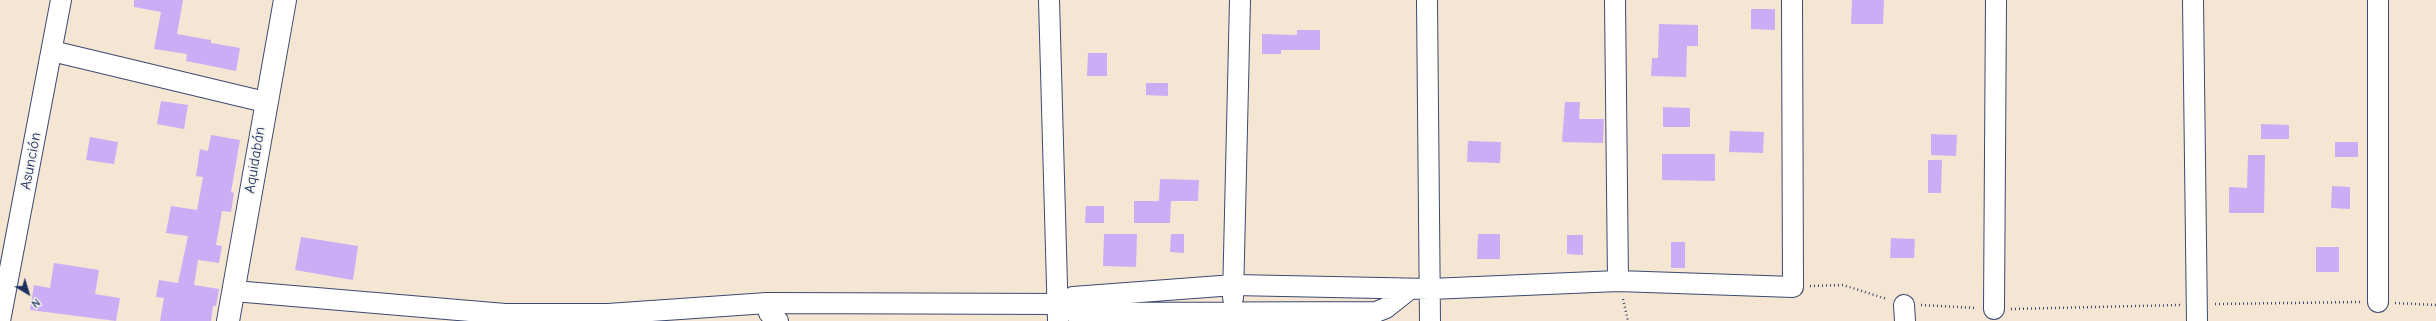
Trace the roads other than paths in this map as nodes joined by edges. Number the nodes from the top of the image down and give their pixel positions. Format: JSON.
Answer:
{"nodes":[{"id":1,"x":61,"y":0,"type":"edge"},
{"id":2,"x":285,"y":0,"type":"edge"},
{"id":3,"x":1049,"y":0,"type":"edge"},
{"id":4,"x":1240,"y":0,"type":"edge"},
{"id":5,"x":1427,"y":0,"type":"edge"},
{"id":6,"x":1615,"y":0,"type":"edge"},
{"id":7,"x":1792,"y":0,"type":"edge"},
{"id":8,"x":1996,"y":0,"type":"edge"},
{"id":9,"x":2193,"y":0,"type":"edge"},
{"id":10,"x":2378,"y":0,"type":"edge"},
{"id":11,"x":52,"y":51,"type":"junction"},
{"id":12,"x":265,"y":102,"type":"junction"},
{"id":13,"x":1618,"y":281,"type":"junction"},
{"id":14,"x":1234,"y":285,"type":"junction"},
{"id":15,"x":1410,"y":289,"type":"junction"},
{"id":16,"x":1430,"y":289,"type":"junction"},
{"id":17,"x":234,"y":291,"type":"junction"},
{"id":18,"x":2378,"y":302,"type":"road end"},
{"id":19,"x":767,"y":303,"type":"junction"},
{"id":20,"x":1994,"y":309,"type":"road end"},
{"id":21,"x":1060,"y":310,"type":"edge"},
{"id":22,"x":1232,"y":311,"type":"junction"},
{"id":23,"x":2197,"y":313,"type":"edge"},
{"id":24,"x":504,"y":318,"type":"edge"},
{"id":25,"x":0,"y":321,"type":"edge"},
{"id":26,"x":228,"y":321,"type":"edge"},
{"id":27,"x":778,"y":321,"type":"edge"},
{"id":28,"x":1430,"y":321,"type":"edge"}],
"edges":[{"from":1,"to":11,"type":"street","name":"Asunción"},
{"from":2,"to":12,"type":"street","name":"Aquidabán"},
{"from":3,"to":21,"type":"street"},
{"from":4,"to":14,"type":"street"},
{"from":5,"to":16,"type":"street"},
{"from":6,"to":13,"type":"street"},
{"from":7,"to":13,"type":"street"},
{"from":8,"to":20,"type":"street"},
{"from":9,"to":23,"type":"street"},
{"from":10,"to":18,"type":"street"},
{"from":11,"to":12,"type":"street"},
{"from":11,"to":25,"type":"street","name":"Asunción"},
{"from":12,"to":17,"type":"street","name":"Aquidabán"},
{"from":13,"to":16,"type":"street"},
{"from":14,"to":15,"type":"street"},
{"from":14,"to":21,"type":"street"},
{"from":14,"to":22,"type":"street"},
{"from":15,"to":16,"type":"street"},
{"from":15,"to":22,"type":"street"},
{"from":16,"to":28,"type":"street"},
{"from":17,"to":24,"type":"street"},
{"from":17,"to":26,"type":"street","name":"Aquidabán"},
{"from":19,"to":21,"type":"street"},
{"from":19,"to":24,"type":"street"},
{"from":19,"to":27,"type":"street"},
{"from":21,"to":22,"type":"street"}]}
